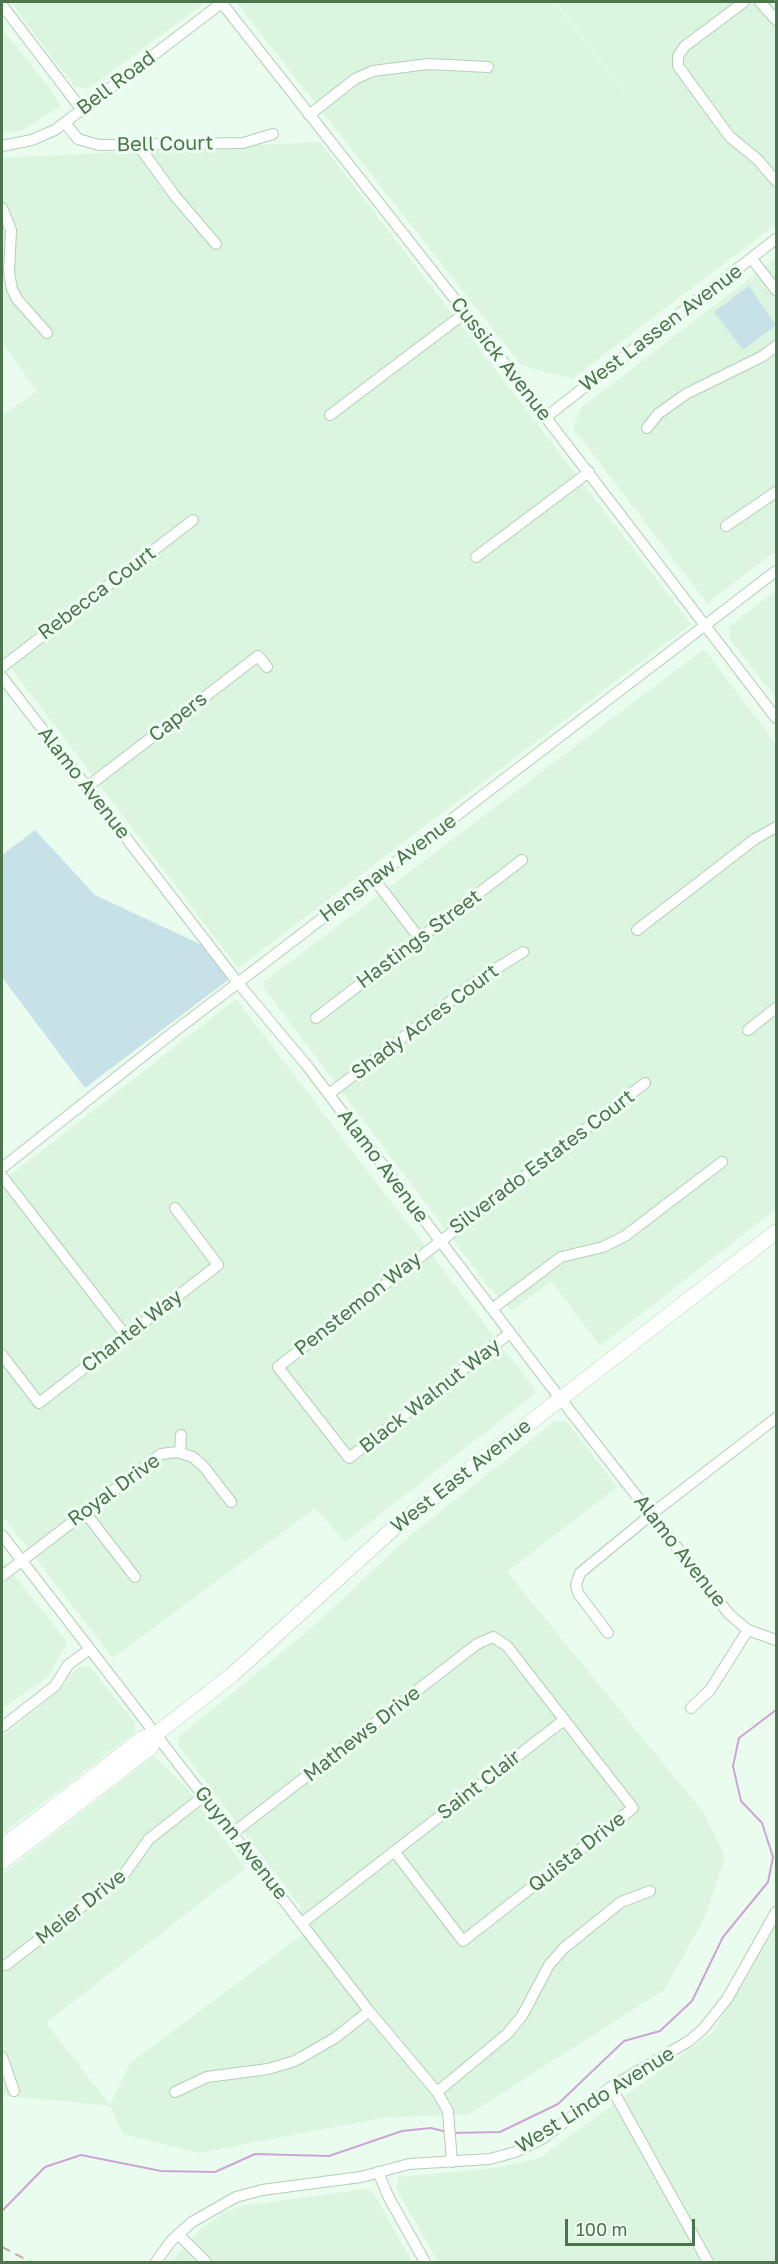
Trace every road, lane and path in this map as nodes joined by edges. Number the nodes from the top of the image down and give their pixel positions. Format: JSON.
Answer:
{"nodes":[{"id":1,"x":222,"y":2,"type":"edge"},
{"id":2,"x":744,"y":2,"type":"edge"},
{"id":3,"x":760,"y":2,"type":"edge"},
{"id":4,"x":2,"y":5,"type":"edge"},
{"id":5,"x":777,"y":20,"type":"edge"},
{"id":6,"x":488,"y":67,"type":"dead end"},
{"id":7,"x":81,"y":110,"type":"junction"},
{"id":8,"x":309,"y":115,"type":"junction"},
{"id":9,"x":65,"y":123,"type":"junction"},
{"id":10,"x":273,"y":134,"type":"dead end"},
{"id":11,"x":138,"y":145,"type":"junction"},
{"id":12,"x":2,"y":146,"type":"edge"},
{"id":13,"x":777,"y":181,"type":"edge"},
{"id":14,"x":2,"y":208,"type":"edge"},
{"id":15,"x":777,"y":239,"type":"edge"},
{"id":16,"x":216,"y":244,"type":"dead end"},
{"id":17,"x":752,"y":259,"type":"junction"},
{"id":18,"x":777,"y":290,"type":"edge"},
{"id":19,"x":465,"y":313,"type":"junction"},
{"id":20,"x":47,"y":333,"type":"dead end"},
{"id":21,"x":777,"y":346,"type":"edge"},
{"id":22,"x":330,"y":415,"type":"dead end"},
{"id":23,"x":546,"y":417,"type":"junction"},
{"id":24,"x":647,"y":428,"type":"dead end"},
{"id":25,"x":589,"y":472,"type":"junction"},
{"id":26,"x":777,"y":492,"type":"edge"},
{"id":27,"x":193,"y":520,"type":"dead end"},
{"id":28,"x":726,"y":526,"type":"dead end"},
{"id":29,"x":476,"y":558,"type":"dead end"},
{"id":30,"x":777,"y":571,"type":"edge"},
{"id":31,"x":706,"y":624,"type":"junction"},
{"id":32,"x":2,"y":667,"type":"edge"},
{"id":33,"x":267,"y":667,"type":"dead end"},
{"id":34,"x":2,"y":677,"type":"edge"},
{"id":35,"x":777,"y":718,"type":"edge"},
{"id":36,"x":87,"y":787,"type":"junction"},
{"id":37,"x":777,"y":827,"type":"edge"},
{"id":38,"x":522,"y":860,"type":"dead end"},
{"id":39,"x":374,"y":879,"type":"junction"},
{"id":40,"x":638,"y":930,"type":"dead end"},
{"id":41,"x":420,"y":939,"type":"junction"},
{"id":42,"x":523,"y":952,"type":"dead end"},
{"id":43,"x":238,"y":983,"type":"junction"},
{"id":44,"x":777,"y":1008,"type":"edge"},
{"id":45,"x":316,"y":1018,"type":"dead end"},
{"id":46,"x":748,"y":1030,"type":"dead end"},
{"id":47,"x":645,"y":1083,"type":"dead end"},
{"id":48,"x":329,"y":1094,"type":"junction"},
{"id":49,"x":722,"y":1162,"type":"dead end"},
{"id":50,"x":2,"y":1168,"type":"edge"},
{"id":51,"x":2,"y":1176,"type":"edge"},
{"id":52,"x":174,"y":1208,"type":"dead end"},
{"id":53,"x":777,"y":1232,"type":"edge"},
{"id":54,"x":439,"y":1241,"type":"junction"},
{"id":55,"x":492,"y":1309,"type":"junction"},
{"id":56,"x":510,"y":1333,"type":"junction"},
{"id":57,"x":126,"y":1336,"type":"junction"},
{"id":58,"x":2,"y":1355,"type":"edge"},
{"id":59,"x":560,"y":1398,"type":"junction"},
{"id":60,"x":777,"y":1418,"type":"edge"},
{"id":61,"x":181,"y":1435,"type":"dead end"},
{"id":62,"x":180,"y":1452,"type":"junction"},
{"id":63,"x":349,"y":1458,"type":"joint"},
{"id":64,"x":231,"y":1502,"type":"dead end"},
{"id":65,"x":84,"y":1512,"type":"junction"},
{"id":66,"x":652,"y":1515,"type":"junction"},
{"id":67,"x":2,"y":1535,"type":"edge"},
{"id":68,"x":21,"y":1560,"type":"junction"},
{"id":69,"x":2,"y":1576,"type":"edge"},
{"id":70,"x":135,"y":1576,"type":"dead end"},
{"id":71,"x":747,"y":1630,"type":"junction"},
{"id":72,"x":608,"y":1633,"type":"dead end"},
{"id":73,"x":493,"y":1637,"type":"joint"},
{"id":74,"x":777,"y":1640,"type":"edge"},
{"id":75,"x":90,"y":1649,"type":"junction"},
{"id":76,"x":691,"y":1708,"type":"dead end"},
{"id":77,"x":564,"y":1719,"type":"junction"},
{"id":78,"x":2,"y":1727,"type":"edge"},
{"id":79,"x":156,"y":1734,"type":"junction"},
{"id":80,"x":204,"y":1796,"type":"junction"},
{"id":81,"x":233,"y":1833,"type":"junction"},
{"id":82,"x":2,"y":1847,"type":"edge"},
{"id":83,"x":394,"y":1851,"type":"junction"},
{"id":84,"x":2,"y":1862,"type":"edge"},
{"id":85,"x":650,"y":1891,"type":"dead end"},
{"id":86,"x":777,"y":1912,"type":"edge"},
{"id":87,"x":302,"y":1923,"type":"junction"},
{"id":88,"x":6,"y":1965,"type":"dead end"},
{"id":89,"x":369,"y":2011,"type":"junction"},
{"id":90,"x":2,"y":2057,"type":"edge"},
{"id":91,"x":611,"y":2087,"type":"junction"},
{"id":92,"x":14,"y":2091,"type":"dead end"},
{"id":93,"x":175,"y":2092,"type":"dead end"},
{"id":94,"x":437,"y":2092,"type":"junction"},
{"id":95,"x":452,"y":2162,"type":"junction"},
{"id":96,"x":378,"y":2172,"type":"junction"},
{"id":97,"x":178,"y":2234,"type":"junction"},
{"id":98,"x":156,"y":2262,"type":"edge"},
{"id":99,"x":206,"y":2262,"type":"edge"},
{"id":100,"x":425,"y":2262,"type":"edge"},
{"id":101,"x":708,"y":2262,"type":"edge"}],
"edges":[{"from":1,"to":7,"type":"street","name":"Bell Road"},
{"from":1,"to":8,"type":"street","name":"Cussick Avenue"},
{"from":2,"to":13,"type":"street"},
{"from":3,"to":5,"type":"street"},
{"from":4,"to":7,"type":"street"},
{"from":6,"to":8,"type":"street"},
{"from":7,"to":9,"type":"street","name":"Bell Road"},
{"from":8,"to":19,"type":"street","name":"Cussick Avenue"},
{"from":9,"to":11,"type":"street","name":"Bell Court"},
{"from":9,"to":12,"type":"street","name":"Bell Road"},
{"from":10,"to":11,"type":"street","name":"Bell Court"},
{"from":11,"to":16,"type":"street"},
{"from":14,"to":20,"type":"street"},
{"from":15,"to":17,"type":"street","name":"West Lassen Avenue"},
{"from":17,"to":18,"type":"street"},
{"from":17,"to":23,"type":"street","name":"West Lassen Avenue"},
{"from":19,"to":22,"type":"street"},
{"from":19,"to":23,"type":"street","name":"Cussick Avenue"},
{"from":21,"to":24,"type":"street"},
{"from":23,"to":25,"type":"street","name":"Cussick Avenue"},
{"from":25,"to":29,"type":"street"},
{"from":25,"to":31,"type":"street","name":"Cussick Avenue"},
{"from":26,"to":28,"type":"street"},
{"from":27,"to":32,"type":"street","name":"Rebecca Court"},
{"from":30,"to":31,"type":"street","name":"Henshaw Avenue"},
{"from":31,"to":35,"type":"street","name":"Cussick Avenue"},
{"from":31,"to":39,"type":"street","name":"Henshaw Avenue"},
{"from":33,"to":36,"type":"street","name":"Capers"},
{"from":34,"to":36,"type":"street","name":"Alamo Avenue"},
{"from":36,"to":43,"type":"street","name":"Alamo Avenue"},
{"from":37,"to":40,"type":"street"},
{"from":38,"to":41,"type":"street","name":"Hastings Street"},
{"from":39,"to":41,"type":"street"},
{"from":39,"to":43,"type":"street","name":"Henshaw Avenue"},
{"from":41,"to":45,"type":"street","name":"Hastings Street"},
{"from":42,"to":48,"type":"street","name":"Shady Acres Court"},
{"from":43,"to":48,"type":"street","name":"Alamo Avenue"},
{"from":43,"to":50,"type":"street","name":"Henshaw Avenue"},
{"from":44,"to":46,"type":"street"},
{"from":47,"to":54,"type":"street","name":"Silverado Estates Court"},
{"from":48,"to":54,"type":"street","name":"Alamo Avenue"},
{"from":49,"to":55,"type":"street"},
{"from":51,"to":57,"type":"street"},
{"from":52,"to":57,"type":"street","name":"Chantel Way"},
{"from":53,"to":59,"type":"main road","name":"West East Avenue"},
{"from":54,"to":55,"type":"street","name":"Alamo Avenue"},
{"from":54,"to":63,"type":"street","name":"Penstemon Way"},
{"from":55,"to":56,"type":"street","name":"Alamo Avenue"},
{"from":56,"to":59,"type":"street","name":"Alamo Avenue"},
{"from":56,"to":63,"type":"street","name":"Black Walnut Way"},
{"from":57,"to":58,"type":"street","name":"Chantel Way"},
{"from":59,"to":66,"type":"street","name":"Alamo Avenue"},
{"from":59,"to":79,"type":"main road","name":"West East Avenue"},
{"from":60,"to":66,"type":"street"},
{"from":61,"to":62,"type":"street"},
{"from":62,"to":64,"type":"street","name":"Royal Drive"},
{"from":62,"to":65,"type":"street","name":"Royal Drive"},
{"from":65,"to":68,"type":"street","name":"Royal Drive"},
{"from":65,"to":70,"type":"street"},
{"from":66,"to":71,"type":"street","name":"Alamo Avenue"},
{"from":66,"to":72,"type":"street"},
{"from":67,"to":68,"type":"street","name":"Guynn Avenue"},
{"from":68,"to":69,"type":"street","name":"Royal Drive"},
{"from":68,"to":75,"type":"street","name":"Guynn Avenue"},
{"from":71,"to":74,"type":"street","name":"Alamo Avenue"},
{"from":71,"to":76,"type":"street"},
{"from":73,"to":77,"type":"street","name":"Quista Drive"},
{"from":73,"to":81,"type":"street","name":"Mathews Drive"},
{"from":75,"to":78,"type":"street"},
{"from":75,"to":79,"type":"street","name":"Guynn Avenue"},
{"from":77,"to":83,"type":"street","name":"Saint Clair"},
{"from":77,"to":83,"type":"street","name":"Quista Drive"},
{"from":79,"to":80,"type":"street","name":"Guynn Avenue"},
{"from":79,"to":82,"type":"main road","name":"West East Avenue"},
{"from":79,"to":84,"type":"main road","name":"West East Avenue"},
{"from":80,"to":81,"type":"street","name":"Guynn Avenue"},
{"from":80,"to":88,"type":"street","name":"Meier Drive"},
{"from":81,"to":87,"type":"street","name":"Guynn Avenue"},
{"from":83,"to":87,"type":"street","name":"Saint Clair"},
{"from":85,"to":94,"type":"street"},
{"from":86,"to":91,"type":"street","name":"West Lindo Avenue"},
{"from":87,"to":89,"type":"street","name":"Guynn Avenue"},
{"from":89,"to":93,"type":"street"},
{"from":89,"to":94,"type":"street","name":"Guynn Avenue"},
{"from":90,"to":92,"type":"street"},
{"from":91,"to":95,"type":"street","name":"West Lindo Avenue"},
{"from":91,"to":101,"type":"street"},
{"from":94,"to":95,"type":"street","name":"Guynn Avenue"},
{"from":95,"to":96,"type":"street","name":"West Lindo Avenue"},
{"from":96,"to":97,"type":"street","name":"West Lindo Avenue"},
{"from":96,"to":100,"type":"street"},
{"from":97,"to":98,"type":"street","name":"West Lindo Avenue"},
{"from":97,"to":99,"type":"street"}]}
